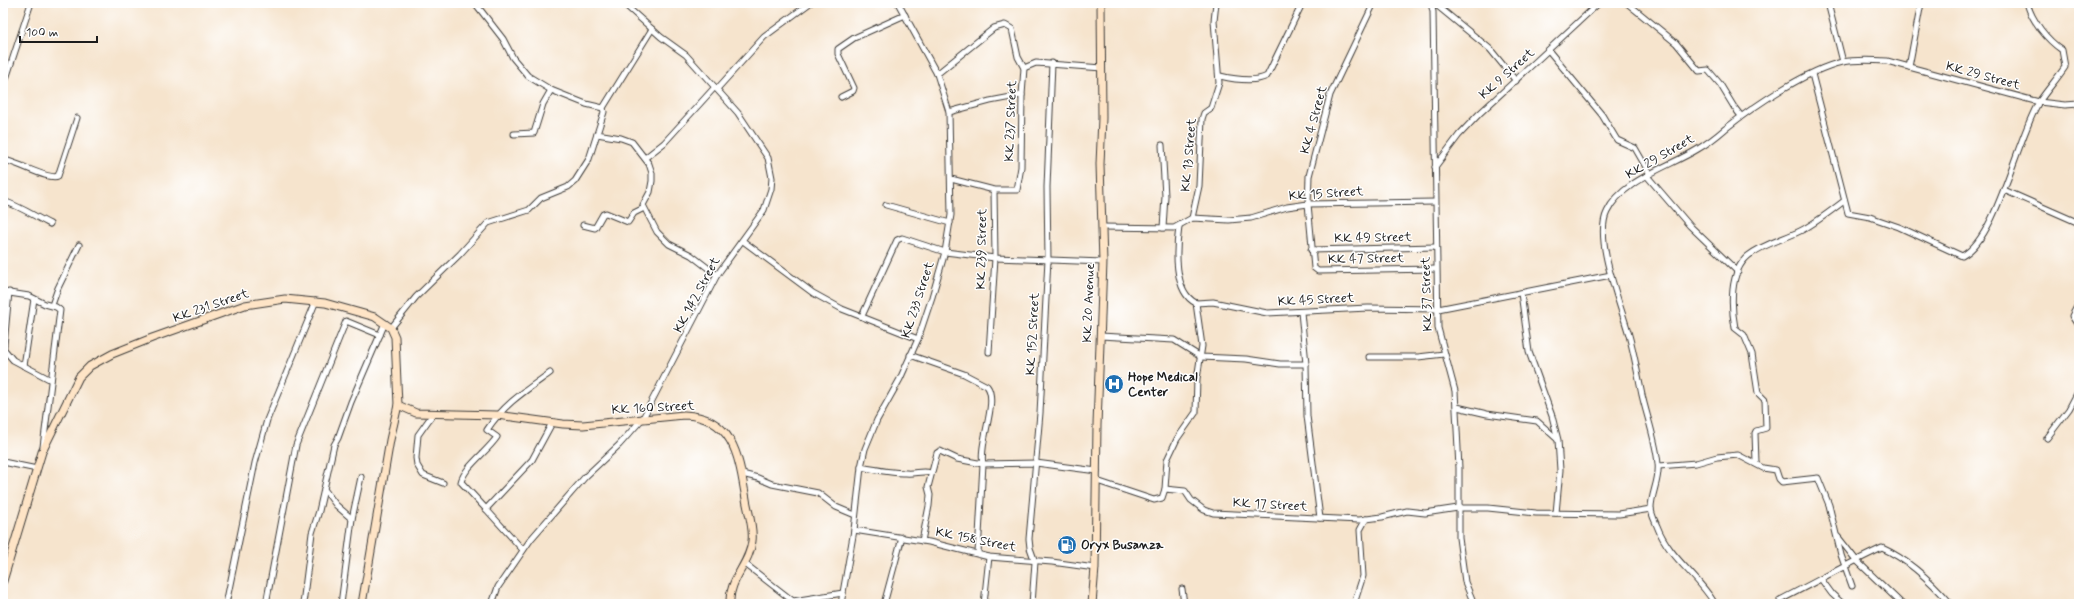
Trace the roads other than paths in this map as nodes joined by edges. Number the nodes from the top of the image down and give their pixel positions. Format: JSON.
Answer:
{"nodes":[{"id":1,"x":31,"y":3,"type":"edge"},
{"id":2,"x":475,"y":3,"type":"edge"},
{"id":3,"x":623,"y":3,"type":"edge"},
{"id":4,"x":810,"y":3,"type":"edge"},
{"id":5,"x":898,"y":3,"type":"edge"},
{"id":6,"x":1101,"y":3,"type":"edge"},
{"id":7,"x":1216,"y":3,"type":"edge"},
{"id":8,"x":1374,"y":3,"type":"edge"},
{"id":9,"x":1431,"y":3,"type":"edge"},
{"id":10,"x":1434,"y":3,"type":"edge"},
{"id":11,"x":1599,"y":3,"type":"edge"},
{"id":12,"x":1627,"y":3,"type":"edge"},
{"id":13,"x":1828,"y":3,"type":"edge"},
{"id":14,"x":1921,"y":3,"type":"edge"},
{"id":15,"x":2027,"y":3,"type":"edge"},
{"id":16,"x":1301,"y":6,"type":"dead end"},
{"id":17,"x":905,"y":15,"type":"junction"},
{"id":18,"x":652,"y":29,"type":"junction"},
{"id":19,"x":1549,"y":51,"type":"junction"},
{"id":20,"x":1843,"y":62,"type":"junction"},
{"id":21,"x":1052,"y":63,"type":"junction"},
{"id":22,"x":1909,"y":67,"type":"junction"},
{"id":23,"x":1024,"y":68,"type":"junction"},
{"id":24,"x":1102,"y":68,"type":"junction"},
{"id":25,"x":937,"y":74,"type":"junction"},
{"id":26,"x":1812,"y":74,"type":"junction"},
{"id":27,"x":1220,"y":76,"type":"junction"},
{"id":28,"x":1516,"y":81,"type":"junction"},
{"id":29,"x":3,"y":88,"type":"edge"},
{"id":30,"x":716,"y":88,"type":"junction"},
{"id":31,"x":551,"y":90,"type":"junction"},
{"id":32,"x":1022,"y":95,"type":"junction"},
{"id":33,"x":841,"y":97,"type":"dead end"},
{"id":34,"x":2039,"y":102,"type":"junction"},
{"id":35,"x":2079,"y":104,"type":"edge"},
{"id":36,"x":603,"y":108,"type":"junction"},
{"id":37,"x":949,"y":112,"type":"junction"},
{"id":38,"x":1741,"y":116,"type":"junction"},
{"id":39,"x":77,"y":118,"type":"dead end"},
{"id":40,"x":514,"y":134,"type":"dead end"},
{"id":41,"x":597,"y":134,"type":"junction"},
{"id":42,"x":1162,"y":145,"type":"dead end"},
{"id":43,"x":645,"y":158,"type":"junction"},
{"id":44,"x":3,"y":160,"type":"edge"},
{"id":45,"x":1435,"y":167,"type":"junction"},
{"id":46,"x":1649,"y":175,"type":"junction"},
{"id":47,"x":951,"y":179,"type":"junction"},
{"id":48,"x":994,"y":190,"type":"junction"},
{"id":49,"x":2004,"y":190,"type":"junction"},
{"id":50,"x":3,"y":201,"type":"edge"},
{"id":51,"x":1844,"y":201,"type":"junction"},
{"id":52,"x":1435,"y":202,"type":"junction"},
{"id":53,"x":886,"y":204,"type":"dead end"},
{"id":54,"x":1308,"y":204,"type":"junction"},
{"id":55,"x":644,"y":208,"type":"junction"},
{"id":56,"x":1192,"y":218,"type":"junction"},
{"id":57,"x":950,"y":223,"type":"junction"},
{"id":58,"x":2079,"y":223,"type":"edge"},
{"id":59,"x":50,"y":224,"type":"dead end"},
{"id":60,"x":583,"y":225,"type":"dead end"},
{"id":61,"x":1102,"y":227,"type":"junction"},
{"id":62,"x":1179,"y":227,"type":"junction"},
{"id":63,"x":1162,"y":228,"type":"junction"},
{"id":64,"x":743,"y":241,"type":"junction"},
{"id":65,"x":79,"y":245,"type":"dead end"},
{"id":66,"x":1436,"y":248,"type":"junction"},
{"id":67,"x":1311,"y":250,"type":"junction"},
{"id":68,"x":944,"y":252,"type":"junction"},
{"id":69,"x":995,"y":258,"type":"junction"},
{"id":70,"x":1048,"y":260,"type":"junction"},
{"id":71,"x":1103,"y":262,"type":"junction"},
{"id":72,"x":1436,"y":269,"type":"junction"},
{"id":73,"x":1738,"y":272,"type":"junction"},
{"id":74,"x":718,"y":275,"type":"junction"},
{"id":75,"x":1611,"y":275,"type":"junction"},
{"id":76,"x":3,"y":292,"type":"edge"},
{"id":77,"x":9,"y":292,"type":"junction"},
{"id":78,"x":1521,"y":294,"type":"junction"},
{"id":79,"x":34,"y":298,"type":"junction"},
{"id":80,"x":316,"y":301,"type":"junction"},
{"id":81,"x":1196,"y":303,"type":"junction"},
{"id":82,"x":2079,"y":303,"type":"edge"},
{"id":83,"x":52,"y":305,"type":"junction"},
{"id":84,"x":1438,"y":309,"type":"junction"},
{"id":85,"x":1301,"y":312,"type":"junction"},
{"id":86,"x":862,"y":316,"type":"junction"},
{"id":87,"x":385,"y":323,"type":"junction"},
{"id":88,"x":2079,"y":327,"type":"edge"},
{"id":89,"x":391,"y":328,"type":"junction"},
{"id":90,"x":380,"y":335,"type":"junction"},
{"id":91,"x":1100,"y":336,"type":"junction"},
{"id":92,"x":918,"y":339,"type":"junction"},
{"id":93,"x":3,"y":348,"type":"edge"},
{"id":94,"x":989,"y":352,"type":"dead end"},
{"id":95,"x":1444,"y":354,"type":"junction"},
{"id":96,"x":910,"y":355,"type":"junction"},
{"id":97,"x":3,"y":356,"type":"edge"},
{"id":98,"x":1201,"y":357,"type":"junction"},
{"id":99,"x":1369,"y":357,"type":"dead end"},
{"id":100,"x":1306,"y":364,"type":"junction"},
{"id":101,"x":24,"y":366,"type":"junction"},
{"id":102,"x":550,"y":373,"type":"dead end"},
{"id":103,"x":51,"y":380,"type":"junction"},
{"id":104,"x":2079,"y":390,"type":"edge"},
{"id":105,"x":398,"y":405,"type":"junction"},
{"id":106,"x":1456,"y":407,"type":"junction"},
{"id":107,"x":433,"y":414,"type":"junction"},
{"id":108,"x":497,"y":415,"type":"junction"},
{"id":109,"x":642,"y":418,"type":"junction"},
{"id":110,"x":552,"y":423,"type":"junction"},
{"id":111,"x":2047,"y":438,"type":"dead end"},
{"id":112,"x":1558,"y":440,"type":"junction"},
{"id":113,"x":42,"y":452,"type":"junction"},
{"id":114,"x":3,"y":462,"type":"edge"},
{"id":115,"x":1036,"y":463,"type":"junction"},
{"id":116,"x":1756,"y":463,"type":"junction"},
{"id":117,"x":983,"y":464,"type":"junction"},
{"id":118,"x":1659,"y":466,"type":"junction"},
{"id":119,"x":861,"y":467,"type":"junction"},
{"id":120,"x":37,"y":468,"type":"junction"},
{"id":121,"x":1097,"y":471,"type":"junction"},
{"id":122,"x":931,"y":473,"type":"junction"},
{"id":123,"x":742,"y":474,"type":"junction"},
{"id":124,"x":361,"y":477,"type":"dead end"},
{"id":125,"x":1097,"y":480,"type":"junction"},
{"id":126,"x":443,"y":483,"type":"dead end"},
{"id":127,"x":324,"y":488,"type":"junction"},
{"id":128,"x":1165,"y":488,"type":"junction"},
{"id":129,"x":1458,"y":508,"type":"junction"},
{"id":130,"x":486,"y":509,"type":"junction"},
{"id":131,"x":1651,"y":509,"type":"junction"},
{"id":132,"x":1556,"y":513,"type":"junction"},
{"id":133,"x":855,"y":515,"type":"junction"},
{"id":134,"x":1320,"y":518,"type":"junction"},
{"id":135,"x":352,"y":519,"type":"junction"},
{"id":136,"x":1366,"y":519,"type":"junction"},
{"id":137,"x":854,"y":530,"type":"junction"},
{"id":138,"x":1836,"y":535,"type":"junction"},
{"id":139,"x":902,"y":537,"type":"junction"},
{"id":140,"x":922,"y":541,"type":"junction"},
{"id":141,"x":523,"y":550,"type":"junction"},
{"id":142,"x":978,"y":553,"type":"junction"},
{"id":143,"x":989,"y":557,"type":"junction"},
{"id":144,"x":1856,"y":560,"type":"junction"},
{"id":145,"x":744,"y":562,"type":"junction"},
{"id":146,"x":1035,"y":562,"type":"junction"},
{"id":147,"x":1845,"y":565,"type":"junction"},
{"id":148,"x":1095,"y":568,"type":"junction"},
{"id":149,"x":1821,"y":579,"type":"junction"},
{"id":150,"x":3,"y":581,"type":"edge"},
{"id":151,"x":1852,"y":586,"type":"dead end"},
{"id":152,"x":1182,"y":589,"type":"dead end"},
{"id":153,"x":843,"y":593,"type":"junction"},
{"id":154,"x":1780,"y":600,"type":"dead end"},
{"id":155,"x":226,"y":604,"type":"edge"},
{"id":156,"x":266,"y":604,"type":"edge"},
{"id":157,"x":303,"y":604,"type":"edge"},
{"id":158,"x":341,"y":604,"type":"edge"},
{"id":159,"x":362,"y":604,"type":"edge"},
{"id":160,"x":492,"y":604,"type":"edge"},
{"id":161,"x":730,"y":604,"type":"edge"},
{"id":162,"x":841,"y":604,"type":"edge"},
{"id":163,"x":884,"y":604,"type":"edge"},
{"id":164,"x":984,"y":604,"type":"edge"},
{"id":165,"x":1032,"y":604,"type":"edge"},
{"id":166,"x":1092,"y":604,"type":"edge"},
{"id":167,"x":1184,"y":604,"type":"edge"},
{"id":168,"x":1354,"y":604,"type":"edge"},
{"id":169,"x":1474,"y":604,"type":"edge"},
{"id":170,"x":1714,"y":604,"type":"edge"},
{"id":171,"x":1843,"y":604,"type":"edge"},
{"id":172,"x":1902,"y":604,"type":"edge"},
{"id":173,"x":1951,"y":604,"type":"edge"}],
"edges":[{"from":1,"to":29,"type":"street"},
{"from":2,"to":31,"type":"street"},
{"from":3,"to":18,"type":"street","name":"KK 142 Street"},
{"from":4,"to":30,"type":"street"},
{"from":5,"to":17,"type":"street","name":"KK 233 Street"},
{"from":6,"to":24,"type":"main road","name":"KK 20 Avenue"},
{"from":7,"to":27,"type":"street","name":"KK 13 Street"},
{"from":8,"to":54,"type":"street","name":"KK 4 Street"},
{"from":9,"to":45,"type":"street","name":"KK 37 Street"},
{"from":10,"to":28,"type":"street"},
{"from":11,"to":19,"type":"street","name":"KK 9 Street"},
{"from":12,"to":38,"type":"street"},
{"from":13,"to":20,"type":"street"},
{"from":14,"to":22,"type":"street"},
{"from":15,"to":34,"type":"street"},
{"from":16,"to":27,"type":"street"},
{"from":17,"to":25,"type":"street","name":"KK 233 Street"},
{"from":17,"to":33,"type":"street"},
{"from":18,"to":30,"type":"street","name":"KK 142 Street"},
{"from":18,"to":36,"type":"street"},
{"from":19,"to":28,"type":"street","name":"KK 9 Street"},
{"from":19,"to":46,"type":"street"},
{"from":20,"to":22,"type":"street","name":"KK 29 Street"},
{"from":20,"to":26,"type":"street","name":"KK 29 Street"},
{"from":21,"to":23,"type":"street"},
{"from":21,"to":24,"type":"street"},
{"from":21,"to":70,"type":"street","name":"KK 152 Street"},
{"from":22,"to":34,"type":"street","name":"KK 29 Street"},
{"from":23,"to":25,"type":"street","name":"KK 237 Street"},
{"from":23,"to":32,"type":"street","name":"KK 237 Street"},
{"from":24,"to":61,"type":"main road","name":"KK 20 Avenue"},
{"from":25,"to":37,"type":"street","name":"KK 233 Street"},
{"from":26,"to":38,"type":"street","name":"KK 29 Street"},
{"from":26,"to":51,"type":"street"},
{"from":27,"to":56,"type":"street","name":"KK 13 Street"},
{"from":28,"to":45,"type":"street","name":"KK 9 Street"},
{"from":30,"to":43,"type":"street"},
{"from":30,"to":64,"type":"street","name":"KK 142 Street"},
{"from":31,"to":36,"type":"street"},
{"from":31,"to":40,"type":"street"},
{"from":32,"to":37,"type":"street"},
{"from":32,"to":48,"type":"street","name":"KK 237 Street"},
{"from":34,"to":35,"type":"street","name":"KK 29 Street"},
{"from":34,"to":49,"type":"street"},
{"from":36,"to":41,"type":"street"},
{"from":37,"to":47,"type":"street","name":"KK 233 Street"},
{"from":38,"to":46,"type":"street","name":"KK 29 Street"},
{"from":39,"to":44,"type":"street"},
{"from":41,"to":43,"type":"street"},
{"from":41,"to":89,"type":"street"},
{"from":42,"to":63,"type":"street"},
{"from":43,"to":55,"type":"street"},
{"from":45,"to":52,"type":"street","name":"KK 37 Street"},
{"from":46,"to":73,"type":"street"},
{"from":46,"to":75,"type":"street","name":"KK 29 Street"},
{"from":47,"to":48,"type":"street","name":"KK 239 Street"},
{"from":47,"to":57,"type":"street","name":"KK 233 Street"},
{"from":48,"to":69,"type":"street","name":"KK 239 Street"},
{"from":49,"to":51,"type":"street"},
{"from":49,"to":58,"type":"street"},
{"from":50,"to":59,"type":"street"},
{"from":51,"to":73,"type":"street"},
{"from":52,"to":54,"type":"street","name":"KK 15 Street"},
{"from":52,"to":66,"type":"street","name":"KK 37 Street"},
{"from":53,"to":57,"type":"street"},
{"from":54,"to":56,"type":"street","name":"KK 15 Street"},
{"from":54,"to":67,"type":"street","name":"KK 47 Street"},
{"from":55,"to":60,"type":"street"},
{"from":55,"to":74,"type":"street"},
{"from":56,"to":62,"type":"street"},
{"from":57,"to":68,"type":"street","name":"KK 233 Street"},
{"from":61,"to":63,"type":"street"},
{"from":61,"to":71,"type":"main road","name":"KK 20 Avenue"},
{"from":62,"to":63,"type":"street"},
{"from":62,"to":81,"type":"street"},
{"from":64,"to":74,"type":"street","name":"KK 142 Street"},
{"from":64,"to":86,"type":"street"},
{"from":65,"to":83,"type":"street"},
{"from":66,"to":67,"type":"street","name":"KK 49 Street"},
{"from":66,"to":72,"type":"street","name":"KK 37 Street"},
{"from":67,"to":72,"type":"street","name":"KK 47 Street"},
{"from":68,"to":69,"type":"street"},
{"from":68,"to":86,"type":"street"},
{"from":68,"to":92,"type":"street","name":"KK 233 Street"},
{"from":69,"to":70,"type":"street"},
{"from":69,"to":94,"type":"street","name":"KK 239 Street"},
{"from":70,"to":71,"type":"street"},
{"from":70,"to":115,"type":"street","name":"KK 152 Street"},
{"from":71,"to":91,"type":"main road","name":"KK 20 Avenue"},
{"from":72,"to":84,"type":"street","name":"KK 37 Street"},
{"from":73,"to":116,"type":"street"},
{"from":74,"to":109,"type":"street","name":"KK 142 Street"},
{"from":75,"to":78,"type":"street","name":"KK 45 Street"},
{"from":75,"to":118,"type":"street","name":"KK 29 Street"},
{"from":76,"to":77,"type":"street"},
{"from":77,"to":79,"type":"street"},
{"from":77,"to":93,"type":"street"},
{"from":78,"to":84,"type":"street","name":"KK 45 Street"},
{"from":78,"to":112,"type":"street"},
{"from":79,"to":83,"type":"street"},
{"from":79,"to":101,"type":"street"},
{"from":80,"to":87,"type":"main road","name":"KK 231 Street"},
{"from":80,"to":113,"type":"main road","name":"KK 231 Street"},
{"from":80,"to":155,"type":"street"},
{"from":81,"to":85,"type":"street","name":"KK 45 Street"},
{"from":81,"to":98,"type":"street"},
{"from":82,"to":88,"type":"street"},
{"from":83,"to":103,"type":"street"},
{"from":84,"to":85,"type":"street","name":"KK 45 Street"},
{"from":84,"to":95,"type":"street","name":"KK 37 Street"},
{"from":85,"to":100,"type":"street"},
{"from":86,"to":92,"type":"street"},
{"from":87,"to":89,"type":"main road","name":"KK 231 Street"},
{"from":87,"to":90,"type":"street"},
{"from":89,"to":105,"type":"main road"},
{"from":90,"to":127,"type":"street"},
{"from":90,"to":156,"type":"street"},
{"from":91,"to":98,"type":"street"},
{"from":91,"to":121,"type":"main road","name":"KK 20 Avenue"},
{"from":92,"to":96,"type":"street","name":"KK 233 Street"},
{"from":93,"to":97,"type":"street"},
{"from":93,"to":101,"type":"street"},
{"from":95,"to":99,"type":"street"},
{"from":95,"to":106,"type":"street","name":"KK 37 Street"},
{"from":96,"to":117,"type":"street"},
{"from":96,"to":119,"type":"street","name":"KK 233 Street"},
{"from":98,"to":100,"type":"street"},
{"from":98,"to":128,"type":"street"},
{"from":100,"to":134,"type":"street"},
{"from":101,"to":103,"type":"street"},
{"from":102,"to":108,"type":"street"},
{"from":103,"to":113,"type":"street"},
{"from":104,"to":111,"type":"street"},
{"from":105,"to":107,"type":"main road","name":"KK 160 Street"},
{"from":105,"to":159,"type":"main road"},
{"from":106,"to":112,"type":"street"},
{"from":106,"to":129,"type":"street","name":"KK 37 Street"},
{"from":107,"to":108,"type":"main road","name":"KK 160 Street"},
{"from":107,"to":126,"type":"street"},
{"from":108,"to":110,"type":"main road","name":"KK 160 Street"},
{"from":108,"to":130,"type":"street"},
{"from":109,"to":110,"type":"main road","name":"KK 160 Street"},
{"from":109,"to":123,"type":"main road","name":"KK 160 Street"},
{"from":109,"to":141,"type":"street","name":"KK 142 Street"},
{"from":110,"to":130,"type":"street"},
{"from":112,"to":132,"type":"street"},
{"from":113,"to":120,"type":"main road","name":"KK 231 Street"},
{"from":114,"to":120,"type":"street"},
{"from":115,"to":117,"type":"street"},
{"from":115,"to":121,"type":"street"},
{"from":115,"to":146,"type":"street","name":"KK 152 Street"},
{"from":116,"to":118,"type":"street"},
{"from":116,"to":138,"type":"street"},
{"from":117,"to":122,"type":"street"},
{"from":117,"to":142,"type":"street"},
{"from":118,"to":131,"type":"street","name":"KK 29 Street"},
{"from":119,"to":122,"type":"street"},
{"from":119,"to":133,"type":"street","name":"KK 233 Street"},
{"from":120,"to":150,"type":"main road","name":"KK 231 Street"},
{"from":121,"to":125,"type":"main road","name":"KK 20 Avenue"},
{"from":122,"to":140,"type":"street"},
{"from":123,"to":133,"type":"street"},
{"from":123,"to":145,"type":"main road","name":"KK 160 Street"},
{"from":124,"to":135,"type":"street"},
{"from":125,"to":128,"type":"street"},
{"from":125,"to":148,"type":"main road","name":"KK 20 Avenue"},
{"from":127,"to":135,"type":"street"},
{"from":127,"to":157,"type":"street"},
{"from":128,"to":134,"type":"street","name":"KK 17 Street"},
{"from":129,"to":132,"type":"street","name":"KK 17 Street"},
{"from":129,"to":136,"type":"street","name":"KK 17 Street"},
{"from":129,"to":169,"type":"street","name":"KK 37 Street"},
{"from":130,"to":141,"type":"street"},
{"from":131,"to":132,"type":"street","name":"KK 17 Street"},
{"from":131,"to":170,"type":"street"},
{"from":133,"to":137,"type":"street","name":"KK 233 Street"},
{"from":134,"to":136,"type":"street","name":"KK 17 Street"},
{"from":135,"to":158,"type":"street"},
{"from":136,"to":168,"type":"street"},
{"from":137,"to":139,"type":"street","name":"KK 158 Street"},
{"from":137,"to":153,"type":"street","name":"KK 233 Street"},
{"from":138,"to":144,"type":"street"},
{"from":138,"to":147,"type":"street"},
{"from":139,"to":140,"type":"street","name":"KK 158 Street"},
{"from":139,"to":163,"type":"street"},
{"from":140,"to":142,"type":"street","name":"KK 158 Street"},
{"from":141,"to":160,"type":"street","name":"KK 142 Street"},
{"from":142,"to":143,"type":"street","name":"KK 158 Street"},
{"from":143,"to":146,"type":"street","name":"KK 158 Street"},
{"from":143,"to":164,"type":"street"},
{"from":144,"to":147,"type":"street"},
{"from":144,"to":172,"type":"street"},
{"from":144,"to":173,"type":"street"},
{"from":145,"to":153,"type":"street"},
{"from":145,"to":161,"type":"main road","name":"KK 160 Street"},
{"from":146,"to":148,"type":"street","name":"KK 158 Street"},
{"from":146,"to":165,"type":"street","name":"KK 152 Street"},
{"from":147,"to":149,"type":"street"},
{"from":147,"to":151,"type":"street"},
{"from":148,"to":166,"type":"main road","name":"KK 20 Avenue"},
{"from":149,"to":154,"type":"street"},
{"from":149,"to":171,"type":"street"},
{"from":152,"to":167,"type":"street"},
{"from":153,"to":162,"type":"street","name":"KK 233 Street"}]}
